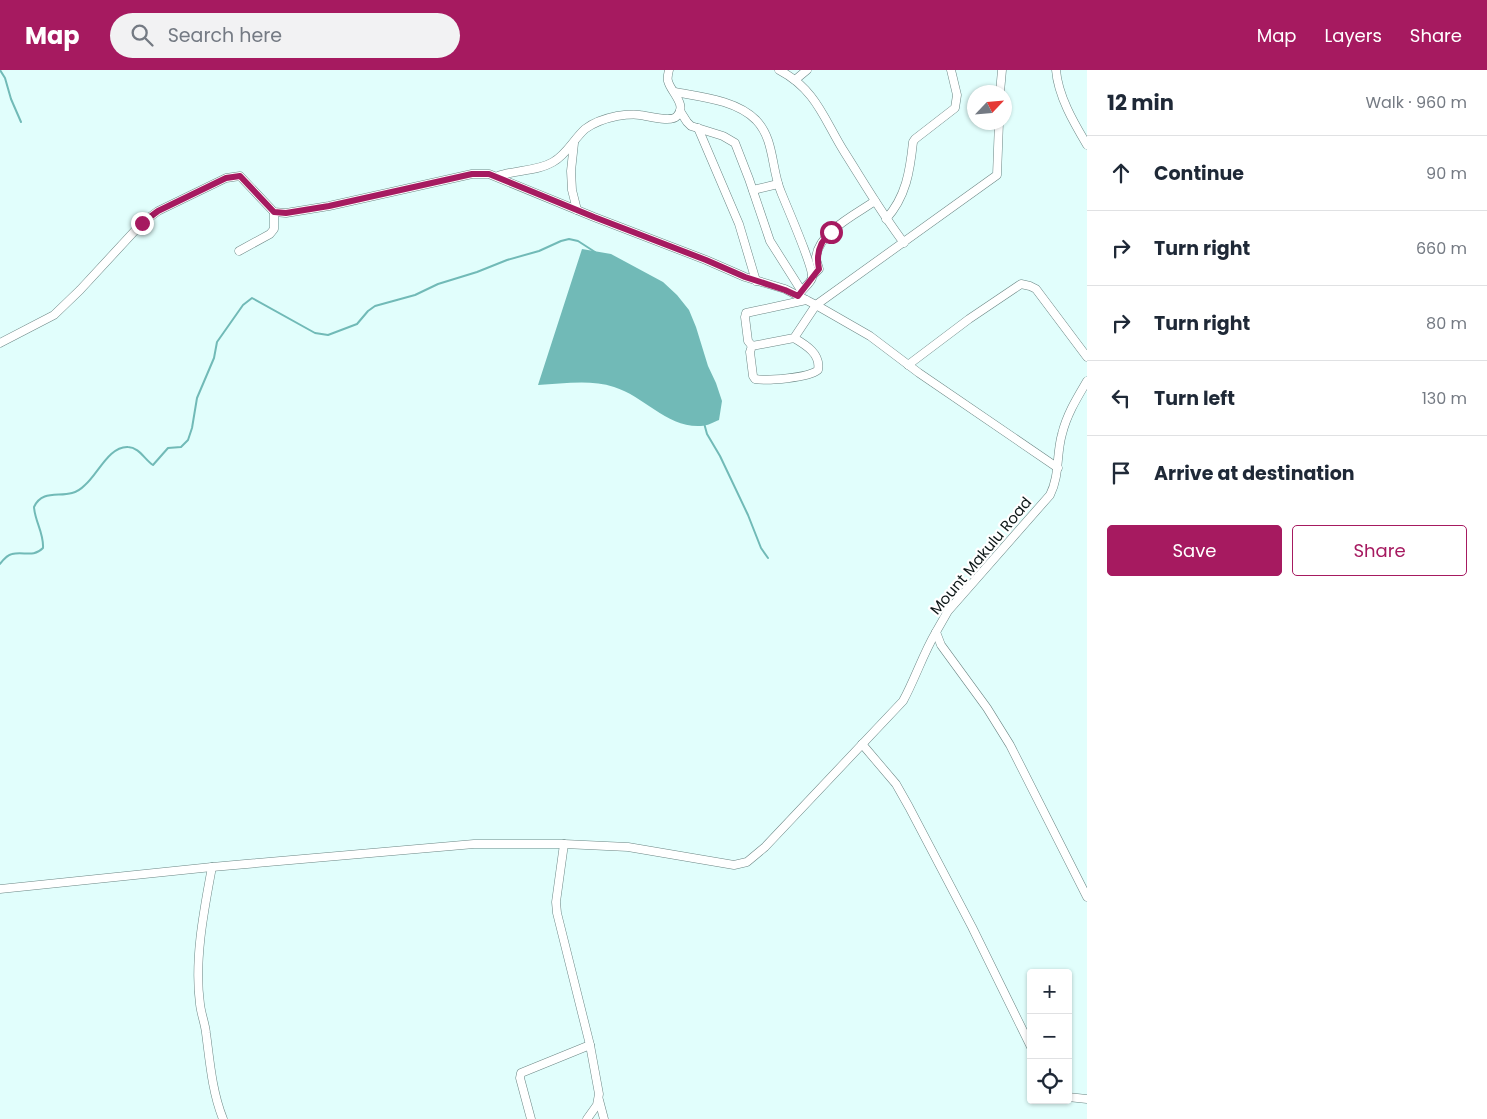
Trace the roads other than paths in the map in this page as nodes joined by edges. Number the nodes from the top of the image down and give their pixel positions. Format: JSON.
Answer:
{"nodes":[{"id":1,"x":669,"y":70,"type":"edge"},
{"id":2,"x":779,"y":70,"type":"edge"},
{"id":3,"x":807,"y":70,"type":"edge"},
{"id":4,"x":951,"y":70,"type":"edge"},
{"id":5,"x":1002,"y":70,"type":"edge"},
{"id":6,"x":1056,"y":70,"type":"edge"},
{"id":7,"x":795,"y":80,"type":"junction"},
{"id":8,"x":1001,"y":85,"type":"edge"},
{"id":9,"x":677,"y":94,"type":"junction"},
{"id":10,"x":680,"y":116,"type":"junction"},
{"id":11,"x":698,"y":128,"type":"junction"},
{"id":12,"x":999,"y":130,"type":"edge"},
{"id":13,"x":574,"y":143,"type":"junction"},
{"id":14,"x":1087,"y":145,"type":"edge"},
{"id":15,"x":498,"y":176,"type":"junction"},
{"id":16,"x":778,"y":184,"type":"junction"},
{"id":17,"x":753,"y":190,"type":"junction"},
{"id":18,"x":875,"y":201,"type":"junction"},
{"id":19,"x":576,"y":210,"type":"junction"},
{"id":20,"x":274,"y":212,"type":"junction"},
{"id":21,"x":886,"y":218,"type":"junction"},
{"id":22,"x":904,"y":243,"type":"junction"},
{"id":23,"x":239,"y":251,"type":"dead end"},
{"id":24,"x":812,"y":276,"type":"junction"},
{"id":25,"x":756,"y":282,"type":"junction"},
{"id":26,"x":799,"y":293,"type":"junction"},
{"id":27,"x":806,"y":300,"type":"junction"},
{"id":28,"x":816,"y":305,"type":"junction"},
{"id":29,"x":794,"y":338,"type":"junction"},
{"id":30,"x":0,"y":343,"type":"edge"},
{"id":31,"x":752,"y":346,"type":"junction"},
{"id":32,"x":1087,"y":357,"type":"edge"},
{"id":33,"x":908,"y":365,"type":"junction"},
{"id":34,"x":1087,"y":381,"type":"edge"},
{"id":35,"x":1058,"y":468,"type":"junction"},
{"id":36,"x":936,"y":632,"type":"junction"},
{"id":37,"x":862,"y":744,"type":"junction"},
{"id":38,"x":564,"y":844,"type":"junction"},
{"id":39,"x":212,"y":867,"type":"junction"},
{"id":40,"x":0,"y":890,"type":"edge"},
{"id":41,"x":1087,"y":897,"type":"edge"},
{"id":42,"x":1027,"y":1040,"type":"edge"},
{"id":43,"x":590,"y":1045,"type":"junction"},
{"id":44,"x":1072,"y":1097,"type":"edge"},
{"id":45,"x":1087,"y":1099,"type":"edge"},
{"id":46,"x":599,"y":1100,"type":"junction"},
{"id":47,"x":224,"y":1119,"type":"edge"},
{"id":48,"x":531,"y":1119,"type":"edge"},
{"id":49,"x":587,"y":1119,"type":"edge"},
{"id":50,"x":604,"y":1119,"type":"edge"}],
"edges":[{"from":1,"to":9,"type":"street"},
{"from":2,"to":7,"type":"street"},
{"from":3,"to":7,"type":"street"},
{"from":4,"to":21,"type":"street"},
{"from":5,"to":8,"type":"street"},
{"from":6,"to":14,"type":"street"},
{"from":7,"to":18,"type":"street"},
{"from":9,"to":10,"type":"street"},
{"from":9,"to":16,"type":"street"},
{"from":10,"to":11,"type":"street"},
{"from":10,"to":13,"type":"street"},
{"from":11,"to":17,"type":"street"},
{"from":11,"to":25,"type":"street"},
{"from":12,"to":22,"type":"street"},
{"from":13,"to":15,"type":"street"},
{"from":13,"to":19,"type":"street"},
{"from":15,"to":19,"type":"street"},
{"from":15,"to":20,"type":"street"},
{"from":16,"to":17,"type":"street"},
{"from":16,"to":24,"type":"street"},
{"from":17,"to":26,"type":"street"},
{"from":18,"to":21,"type":"street"},
{"from":18,"to":24,"type":"street"},
{"from":19,"to":25,"type":"street"},
{"from":20,"to":23,"type":"street"},
{"from":20,"to":30,"type":"street"},
{"from":21,"to":22,"type":"street"},
{"from":22,"to":28,"type":"street"},
{"from":24,"to":26,"type":"street"},
{"from":25,"to":26,"type":"street"},
{"from":26,"to":27,"type":"street"},
{"from":27,"to":28,"type":"street"},
{"from":27,"to":31,"type":"street"},
{"from":28,"to":29,"type":"street"},
{"from":28,"to":33,"type":"street"},
{"from":29,"to":31,"type":"street"},
{"from":29,"to":31,"type":"street"},
{"from":32,"to":33,"type":"street"},
{"from":33,"to":35,"type":"street"},
{"from":34,"to":35,"type":"street","name":"Mount Makulu Road"},
{"from":35,"to":36,"type":"street","name":"Mount Makulu Road"},
{"from":36,"to":37,"type":"street"},
{"from":36,"to":41,"type":"street","name":"Mount Makulu Road"},
{"from":37,"to":38,"type":"street"},
{"from":37,"to":42,"type":"street"},
{"from":38,"to":39,"type":"street"},
{"from":38,"to":43,"type":"street"},
{"from":39,"to":40,"type":"street"},
{"from":39,"to":47,"type":"street"},
{"from":43,"to":46,"type":"street"},
{"from":43,"to":48,"type":"street"},
{"from":44,"to":45,"type":"street"},
{"from":46,"to":49,"type":"street"},
{"from":46,"to":50,"type":"street"}]}
